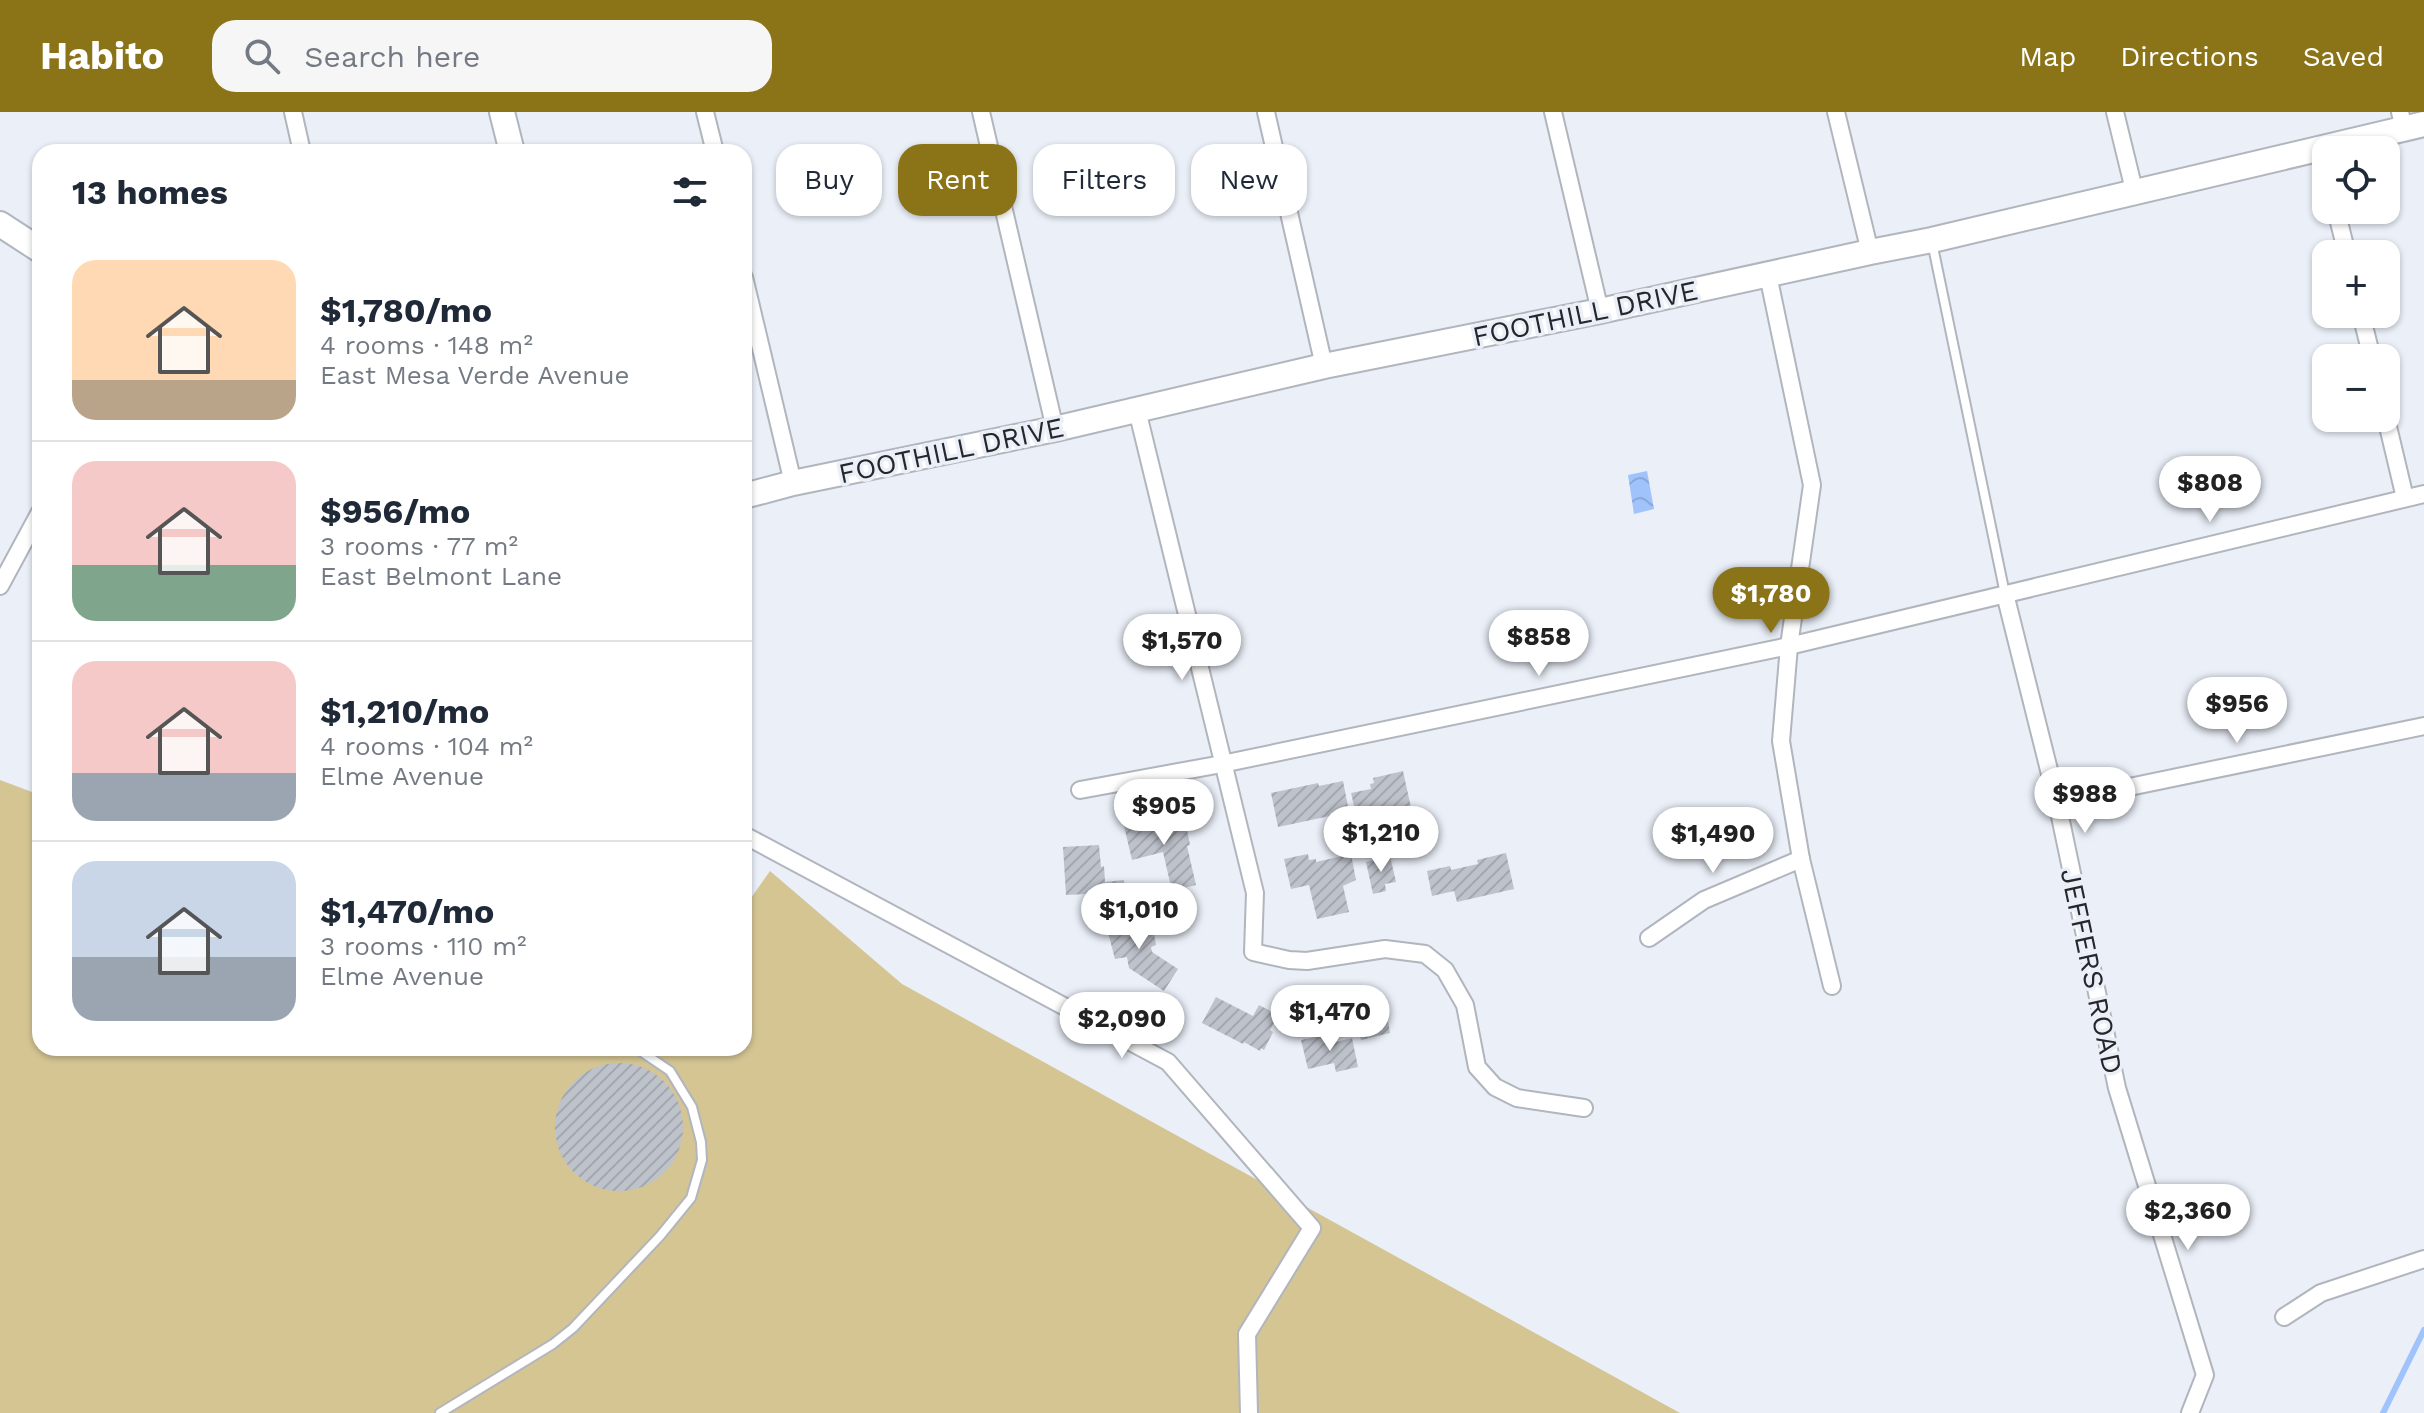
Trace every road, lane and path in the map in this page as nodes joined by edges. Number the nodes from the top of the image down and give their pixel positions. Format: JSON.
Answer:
{"nodes":[{"id":1,"x":293,"y":112,"type":"edge"},
{"id":2,"x":502,"y":112,"type":"edge"},
{"id":3,"x":705,"y":112,"type":"edge"},
{"id":4,"x":981,"y":112,"type":"edge"},
{"id":5,"x":1266,"y":112,"type":"edge"},
{"id":6,"x":1553,"y":112,"type":"edge"},
{"id":7,"x":1836,"y":112,"type":"edge"},
{"id":8,"x":2115,"y":112,"type":"edge"},
{"id":9,"x":2409,"y":122,"type":"edge"},
{"id":10,"x":2377,"y":136,"type":"edge"},
{"id":11,"x":300,"y":144,"type":"edge"},
{"id":12,"x":510,"y":144,"type":"edge"},
{"id":13,"x":713,"y":144,"type":"edge"},
{"id":14,"x":2312,"y":161,"type":"edge"},
{"id":15,"x":2135,"y":194,"type":"junction"},
{"id":16,"x":0,"y":224,"type":"edge"},
{"id":17,"x":1932,"y":240,"type":"junction"},
{"id":18,"x":32,"y":245,"type":"edge"},
{"id":19,"x":1870,"y":252,"type":"junction"},
{"id":20,"x":1768,"y":275,"type":"junction"},
{"id":21,"x":752,"y":311,"type":"edge"},
{"id":22,"x":1600,"y":311,"type":"junction"},
{"id":23,"x":1324,"y":366,"type":"junction"},
{"id":24,"x":1137,"y":410,"type":"junction"},
{"id":25,"x":1055,"y":429,"type":"junction"},
{"id":26,"x":2389,"y":432,"type":"edge"},
{"id":27,"x":793,"y":483,"type":"junction"},
{"id":28,"x":752,"y":494,"type":"edge"},
{"id":29,"x":2424,"y":494,"type":"edge"},
{"id":30,"x":2405,"y":498,"type":"junction"},
{"id":31,"x":32,"y":527,"type":"edge"},
{"id":32,"x":0,"y":586,"type":"edge"},
{"id":33,"x":2005,"y":594,"type":"junction"},
{"id":34,"x":1789,"y":646,"type":"junction"},
{"id":35,"x":2424,"y":726,"type":"edge"},
{"id":36,"x":1222,"y":764,"type":"junction"},
{"id":37,"x":1080,"y":790,"type":"dead end"},
{"id":38,"x":2057,"y":802,"type":"junction"},
{"id":39,"x":752,"y":839,"type":"edge"},
{"id":40,"x":1801,"y":859,"type":"junction"},
{"id":41,"x":1649,"y":938,"type":"dead end"},
{"id":42,"x":1832,"y":986,"type":"dead end"},
{"id":43,"x":648,"y":1056,"type":"edge"},
{"id":44,"x":1584,"y":1108,"type":"dead end"},
{"id":45,"x":2424,"y":1259,"type":"edge"},
{"id":46,"x":2284,"y":1317,"type":"dead end"},
{"id":47,"x":440,"y":1413,"type":"edge"},
{"id":48,"x":1249,"y":1413,"type":"edge"},
{"id":49,"x":2190,"y":1413,"type":"edge"}],
"edges":[{"from":1,"to":11,"type":"street"},
{"from":2,"to":12,"type":"street"},
{"from":3,"to":13,"type":"street"},
{"from":4,"to":25,"type":"street"},
{"from":5,"to":23,"type":"street"},
{"from":6,"to":22,"type":"street"},
{"from":7,"to":19,"type":"street"},
{"from":8,"to":15,"type":"street"},
{"from":9,"to":10,"type":"street","name":"FOOTHILL DRIVE"},
{"from":14,"to":15,"type":"street","name":"FOOTHILL DRIVE"},
{"from":15,"to":17,"type":"street","name":"FOOTHILL DRIVE"},
{"from":16,"to":18,"type":"street"},
{"from":17,"to":19,"type":"street","name":"FOOTHILL DRIVE"},
{"from":17,"to":33,"type":"lane","name":"JEFFERS ROAD"},
{"from":19,"to":20,"type":"street","name":"FOOTHILL DRIVE"},
{"from":20,"to":22,"type":"street","name":"FOOTHILL DRIVE"},
{"from":20,"to":34,"type":"street"},
{"from":21,"to":27,"type":"street"},
{"from":22,"to":23,"type":"street","name":"FOOTHILL DRIVE"},
{"from":23,"to":24,"type":"street","name":"FOOTHILL DRIVE"},
{"from":24,"to":25,"type":"street","name":"FOOTHILL DRIVE"},
{"from":24,"to":36,"type":"street"},
{"from":25,"to":27,"type":"street","name":"FOOTHILL DRIVE"},
{"from":26,"to":30,"type":"street"},
{"from":27,"to":28,"type":"street","name":"FOOTHILL DRIVE"},
{"from":29,"to":30,"type":"street"},
{"from":30,"to":33,"type":"street"},
{"from":31,"to":32,"type":"street"},
{"from":33,"to":34,"type":"street"},
{"from":33,"to":38,"type":"street","name":"JEFFERS ROAD"},
{"from":34,"to":36,"type":"street"},
{"from":34,"to":40,"type":"street"},
{"from":35,"to":38,"type":"street"},
{"from":36,"to":37,"type":"street"},
{"from":36,"to":44,"type":"street"},
{"from":38,"to":49,"type":"street","name":"JEFFERS ROAD"},
{"from":39,"to":48,"type":"street"},
{"from":40,"to":41,"type":"street"},
{"from":40,"to":42,"type":"street"},
{"from":43,"to":47,"type":"lane"},
{"from":45,"to":46,"type":"street"}]}
